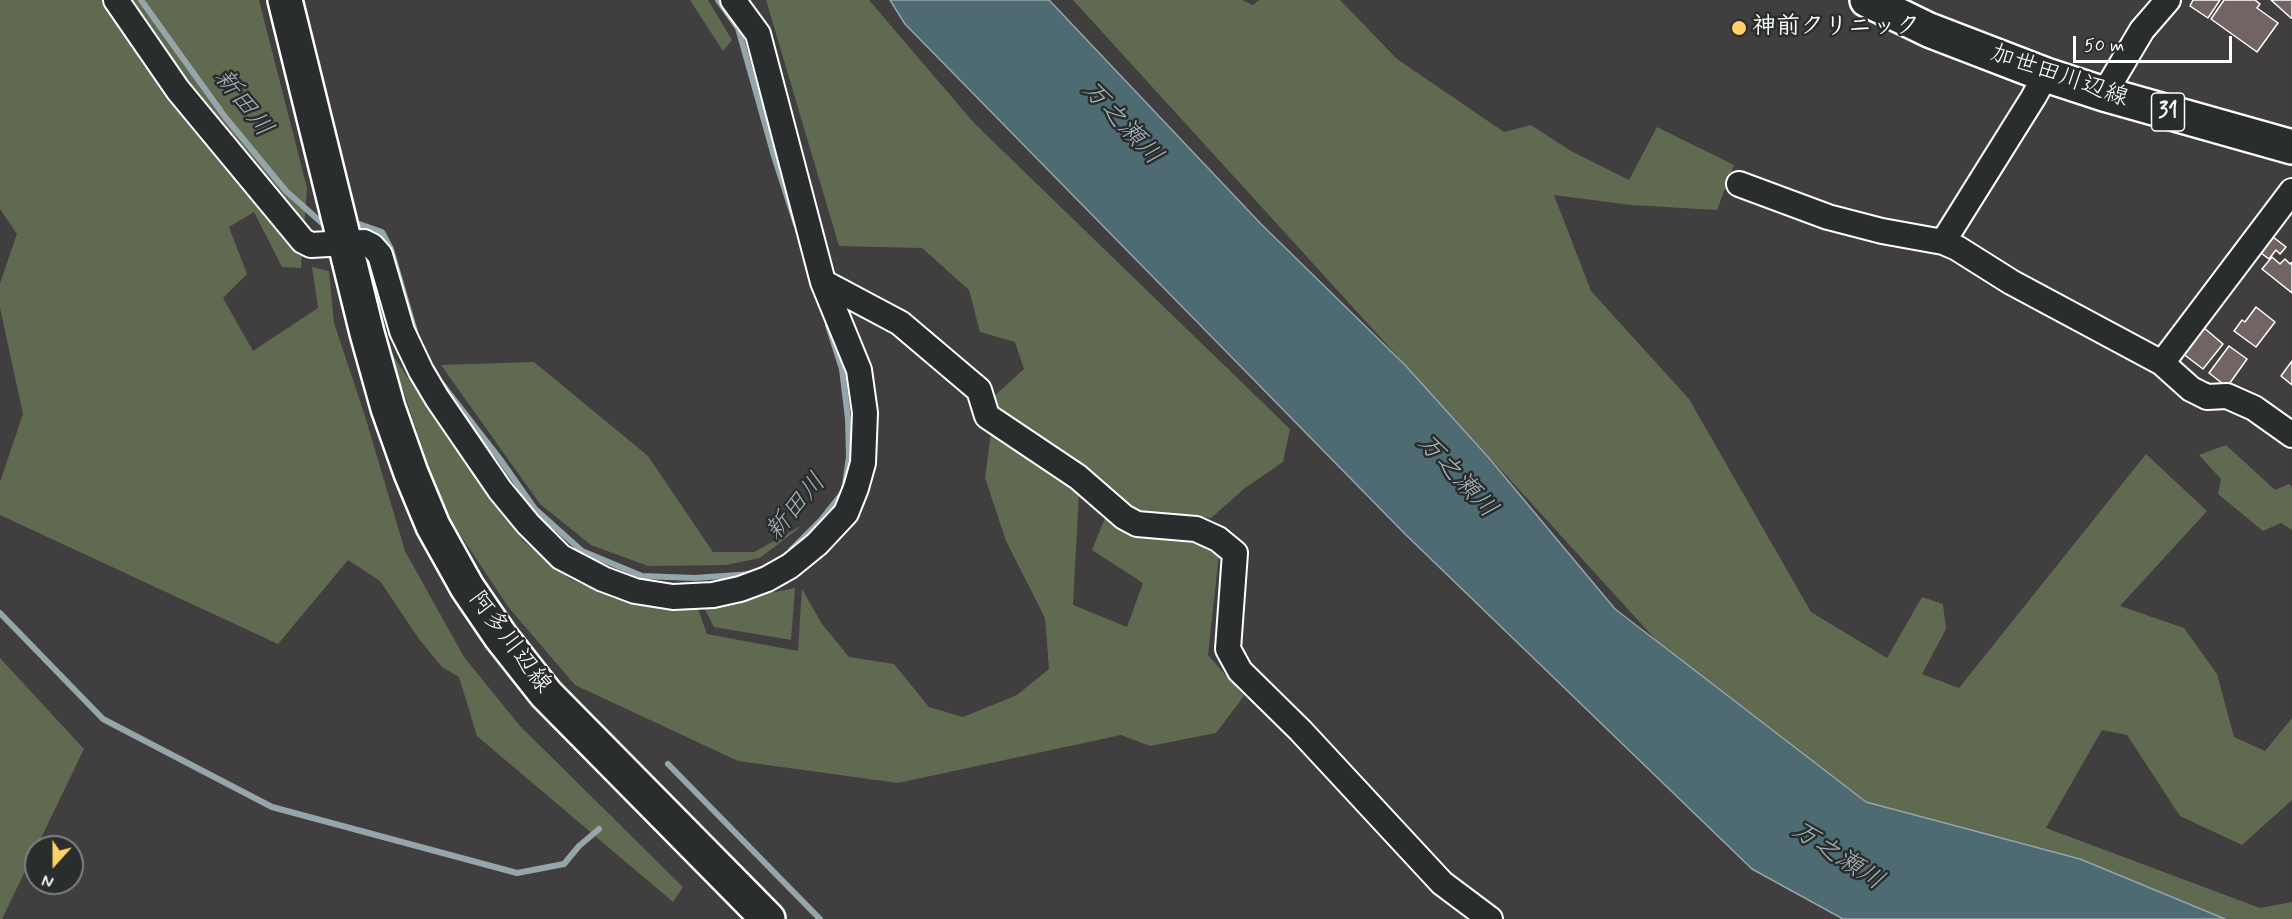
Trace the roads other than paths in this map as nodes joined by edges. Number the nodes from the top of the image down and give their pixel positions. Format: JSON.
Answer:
{"nodes":[{"id":1,"x":116,"y":0,"type":"edge"},
{"id":2,"x":285,"y":0,"type":"edge"},
{"id":3,"x":734,"y":0,"type":"edge"},
{"id":4,"x":1867,"y":0,"type":"edge"},
{"id":5,"x":2168,"y":0,"type":"edge"},
{"id":6,"x":2046,"y":75,"type":"junction"},
{"id":7,"x":2104,"y":94,"type":"junction"},
{"id":8,"x":2292,"y":147,"type":"edge"},
{"id":9,"x":1739,"y":184,"type":"dead end"},
{"id":10,"x":2292,"y":191,"type":"edge"},
{"id":11,"x":1943,"y":242,"type":"junction"},
{"id":12,"x":344,"y":244,"type":"junction"},
{"id":13,"x":823,"y":282,"type":"junction"},
{"id":14,"x":2162,"y":363,"type":"junction"},
{"id":15,"x":2292,"y":435,"type":"edge"},
{"id":16,"x":768,"y":919,"type":"edge"},
{"id":17,"x":1490,"y":919,"type":"edge"}],
"edges":[{"from":1,"to":12,"type":"street"},
{"from":2,"to":12,"type":"main road","name":"阿多川辺線"},
{"from":3,"to":13,"type":"street"},
{"from":4,"to":6,"type":"main road","name":"加世田川辺線","number":"31"},
{"from":5,"to":7,"type":"street"},
{"from":6,"to":7,"type":"main road","name":"加世田川辺線","number":"31"},
{"from":6,"to":11,"type":"street"},
{"from":7,"to":8,"type":"main road","name":"加世田川辺線","number":"31"},
{"from":9,"to":11,"type":"street"},
{"from":10,"to":14,"type":"street"},
{"from":11,"to":14,"type":"street"},
{"from":12,"to":13,"type":"street"},
{"from":12,"to":16,"type":"main road","name":"阿多川辺線"},
{"from":13,"to":17,"type":"street"},
{"from":14,"to":15,"type":"street"}]}
